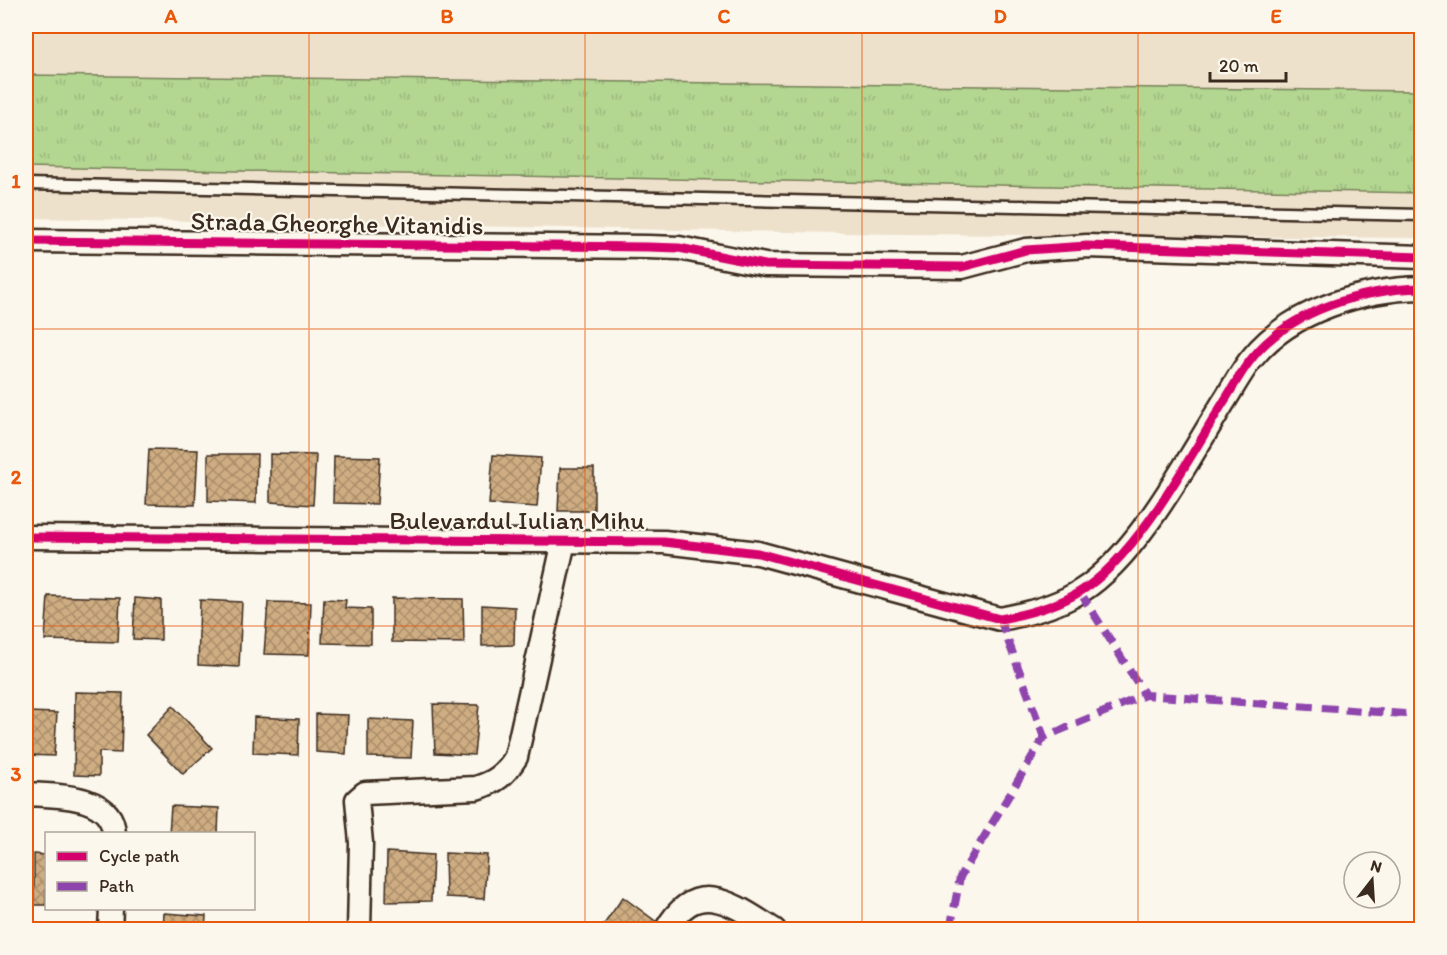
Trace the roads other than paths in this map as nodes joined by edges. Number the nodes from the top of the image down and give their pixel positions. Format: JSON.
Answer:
{"nodes":[{"id":1,"x":26,"y":184,"type":"edge"},
{"id":2,"x":1422,"y":215,"type":"edge"},
{"id":3,"x":26,"y":241,"type":"edge"},
{"id":4,"x":1422,"y":257,"type":"edge"},
{"id":5,"x":1422,"y":288,"type":"edge"},
{"id":6,"x":26,"y":537,"type":"edge"},
{"id":7,"x":564,"y":542,"type":"junction"},
{"id":8,"x":26,"y":794,"type":"edge"},
{"id":9,"x":114,"y":832,"type":"edge"},
{"id":10,"x":111,"y":910,"type":"edge"},
{"id":11,"x":110,"y":930,"type":"edge"},
{"id":12,"x":359,"y":930,"type":"edge"},
{"id":13,"x":666,"y":930,"type":"edge"},
{"id":14,"x":774,"y":930,"type":"edge"}],
"edges":[{"from":1,"to":2,"type":"lane"},
{"from":3,"to":4,"type":"street","name":"Strada Gheorghe Vitanidis"},
{"from":5,"to":7,"type":"street","name":"Bulevardul Iulian Mihu"},
{"from":6,"to":7,"type":"street","name":"Bulevardul Iulian Mihu"},
{"from":7,"to":12,"type":"street"},
{"from":8,"to":9,"type":"street"},
{"from":10,"to":11,"type":"street"},
{"from":13,"to":14,"type":"street"}]}
